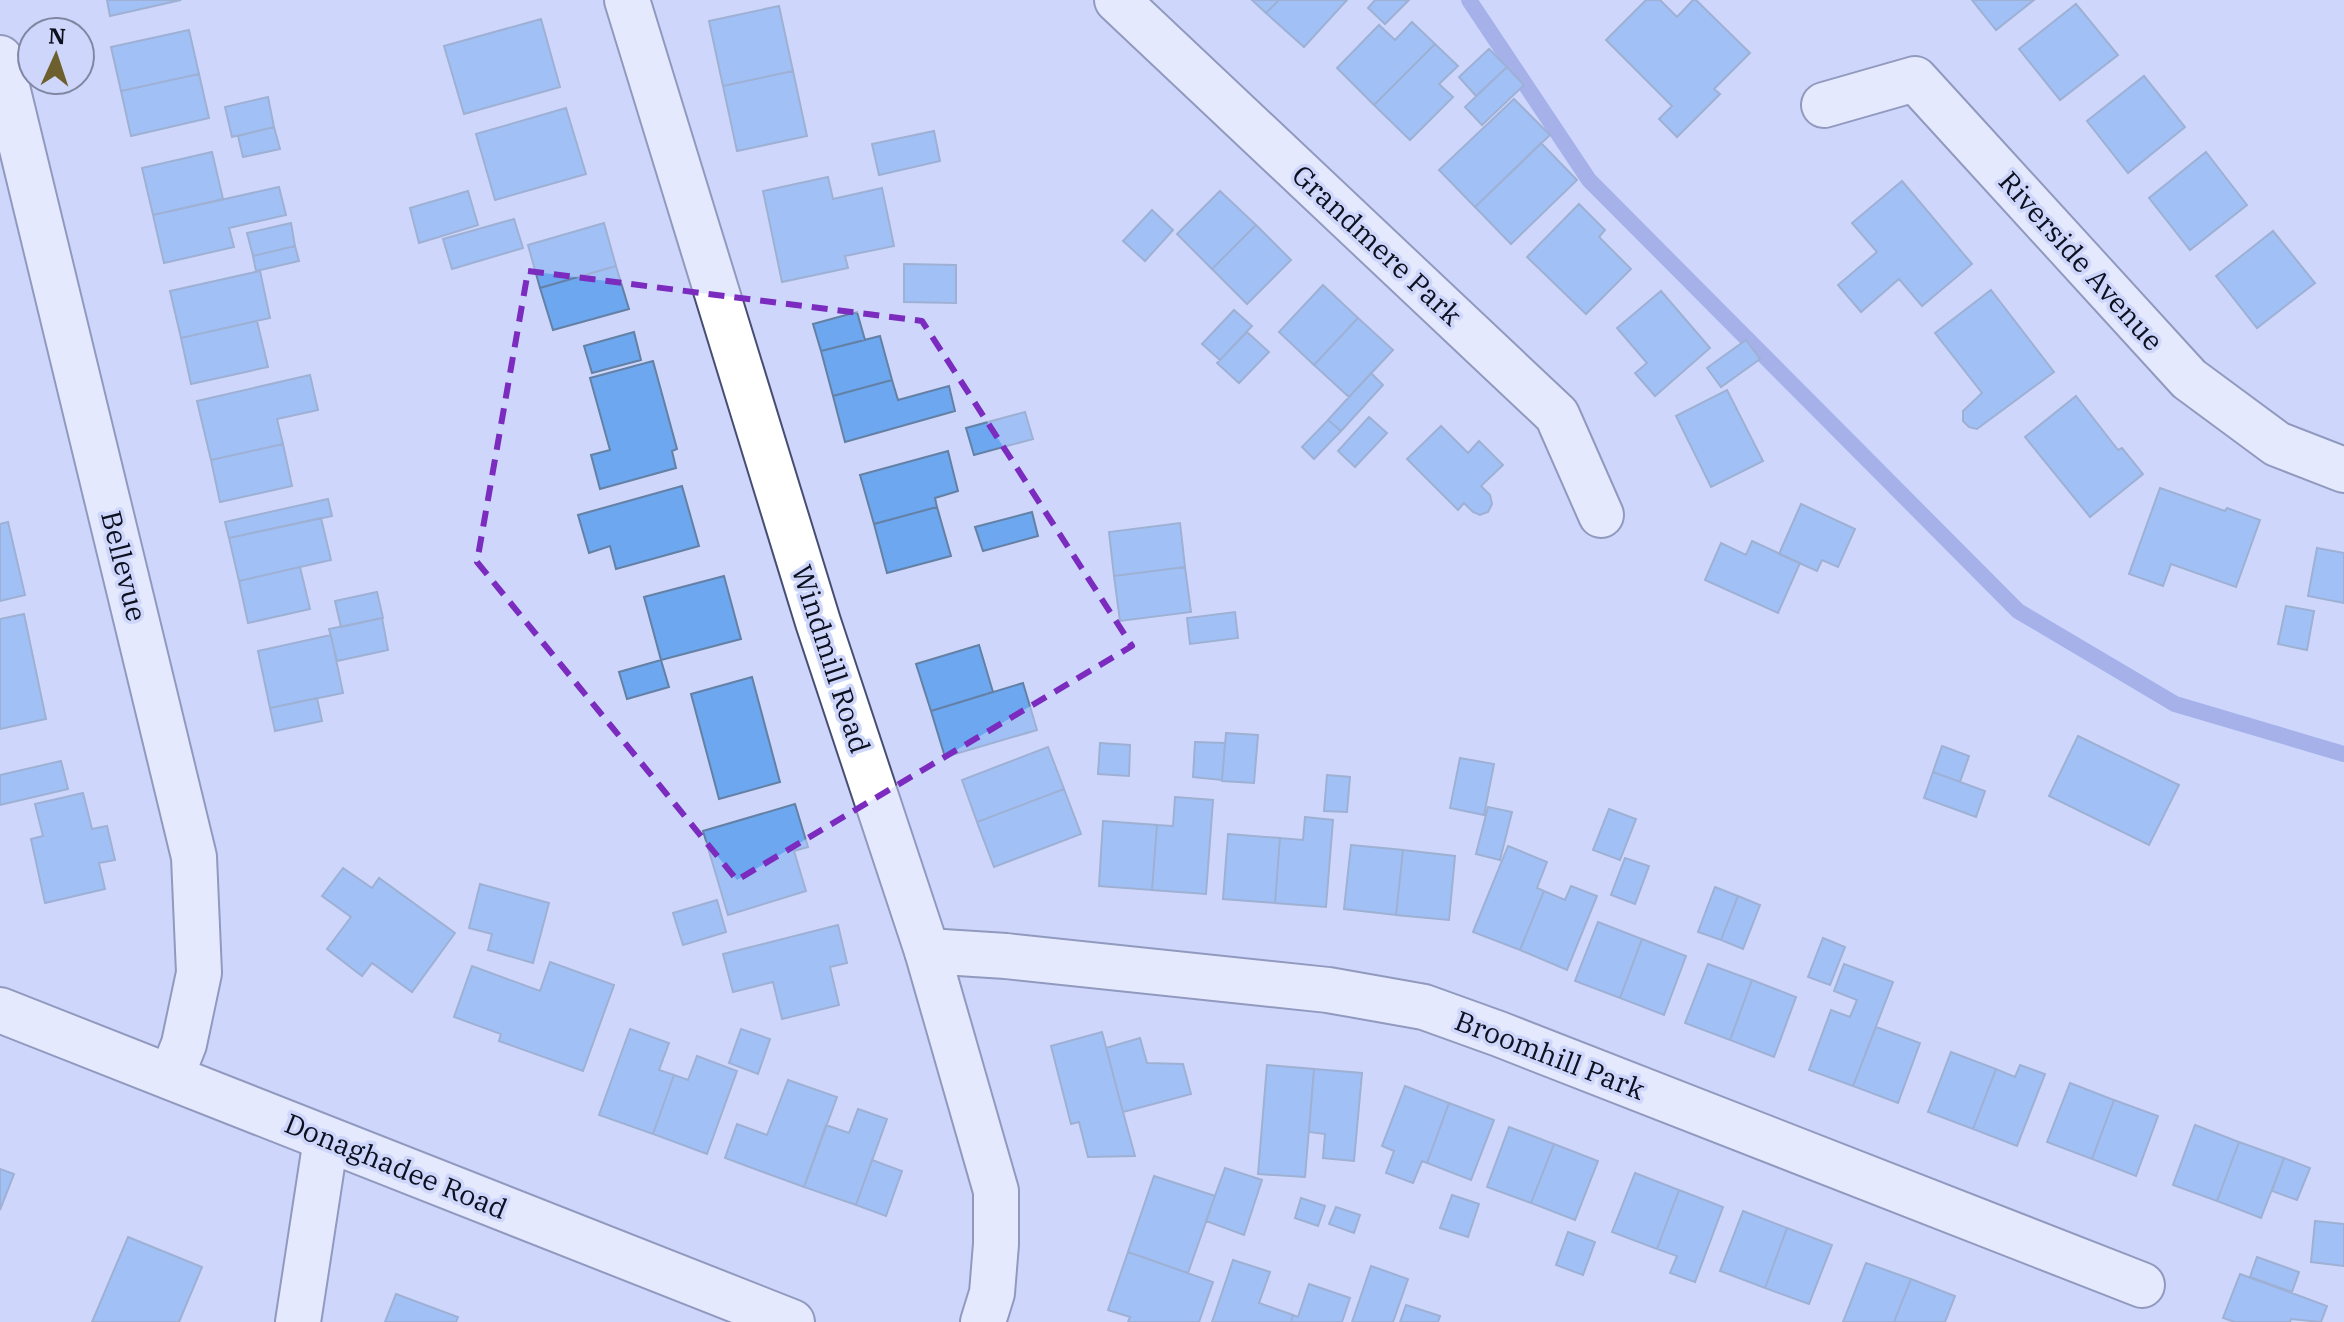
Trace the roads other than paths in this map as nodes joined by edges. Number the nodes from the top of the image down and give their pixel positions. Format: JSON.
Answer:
{"nodes":[{"id":1,"x":627,"y":0,"type":"edge"},
{"id":2,"x":1117,"y":0,"type":"edge"},
{"id":3,"x":0,"y":58,"type":"edge"},
{"id":4,"x":1824,"y":105,"type":"dead end"},
{"id":5,"x":2344,"y":470,"type":"edge"},
{"id":6,"x":1601,"y":515,"type":"dead end"},
{"id":7,"x":927,"y":951,"type":"junction"},
{"id":8,"x":0,"y":1010,"type":"edge"},
{"id":9,"x":171,"y":1077,"type":"junction"},
{"id":10,"x":326,"y":1139,"type":"junction"},
{"id":11,"x":2142,"y":1285,"type":"dead end"},
{"id":12,"x":298,"y":1322,"type":"edge"},
{"id":13,"x":792,"y":1322,"type":"edge"},
{"id":14,"x":983,"y":1322,"type":"edge"}],
"edges":[{"from":1,"to":7,"type":"street","name":"Windmill Road"},
{"from":2,"to":6,"type":"street","name":"Grandmere Park"},
{"from":3,"to":9,"type":"street","name":"Bellevue"},
{"from":4,"to":5,"type":"street","name":"Riverside Avenue"},
{"from":7,"to":11,"type":"street","name":"Broomhill Park"},
{"from":7,"to":14,"type":"street","name":"Windmill Road"},
{"from":8,"to":9,"type":"street","name":"Donaghadee Road"},
{"from":9,"to":10,"type":"street","name":"Donaghadee Road"},
{"from":10,"to":12,"type":"street"},
{"from":10,"to":13,"type":"street","name":"Donaghadee Road"}]}
